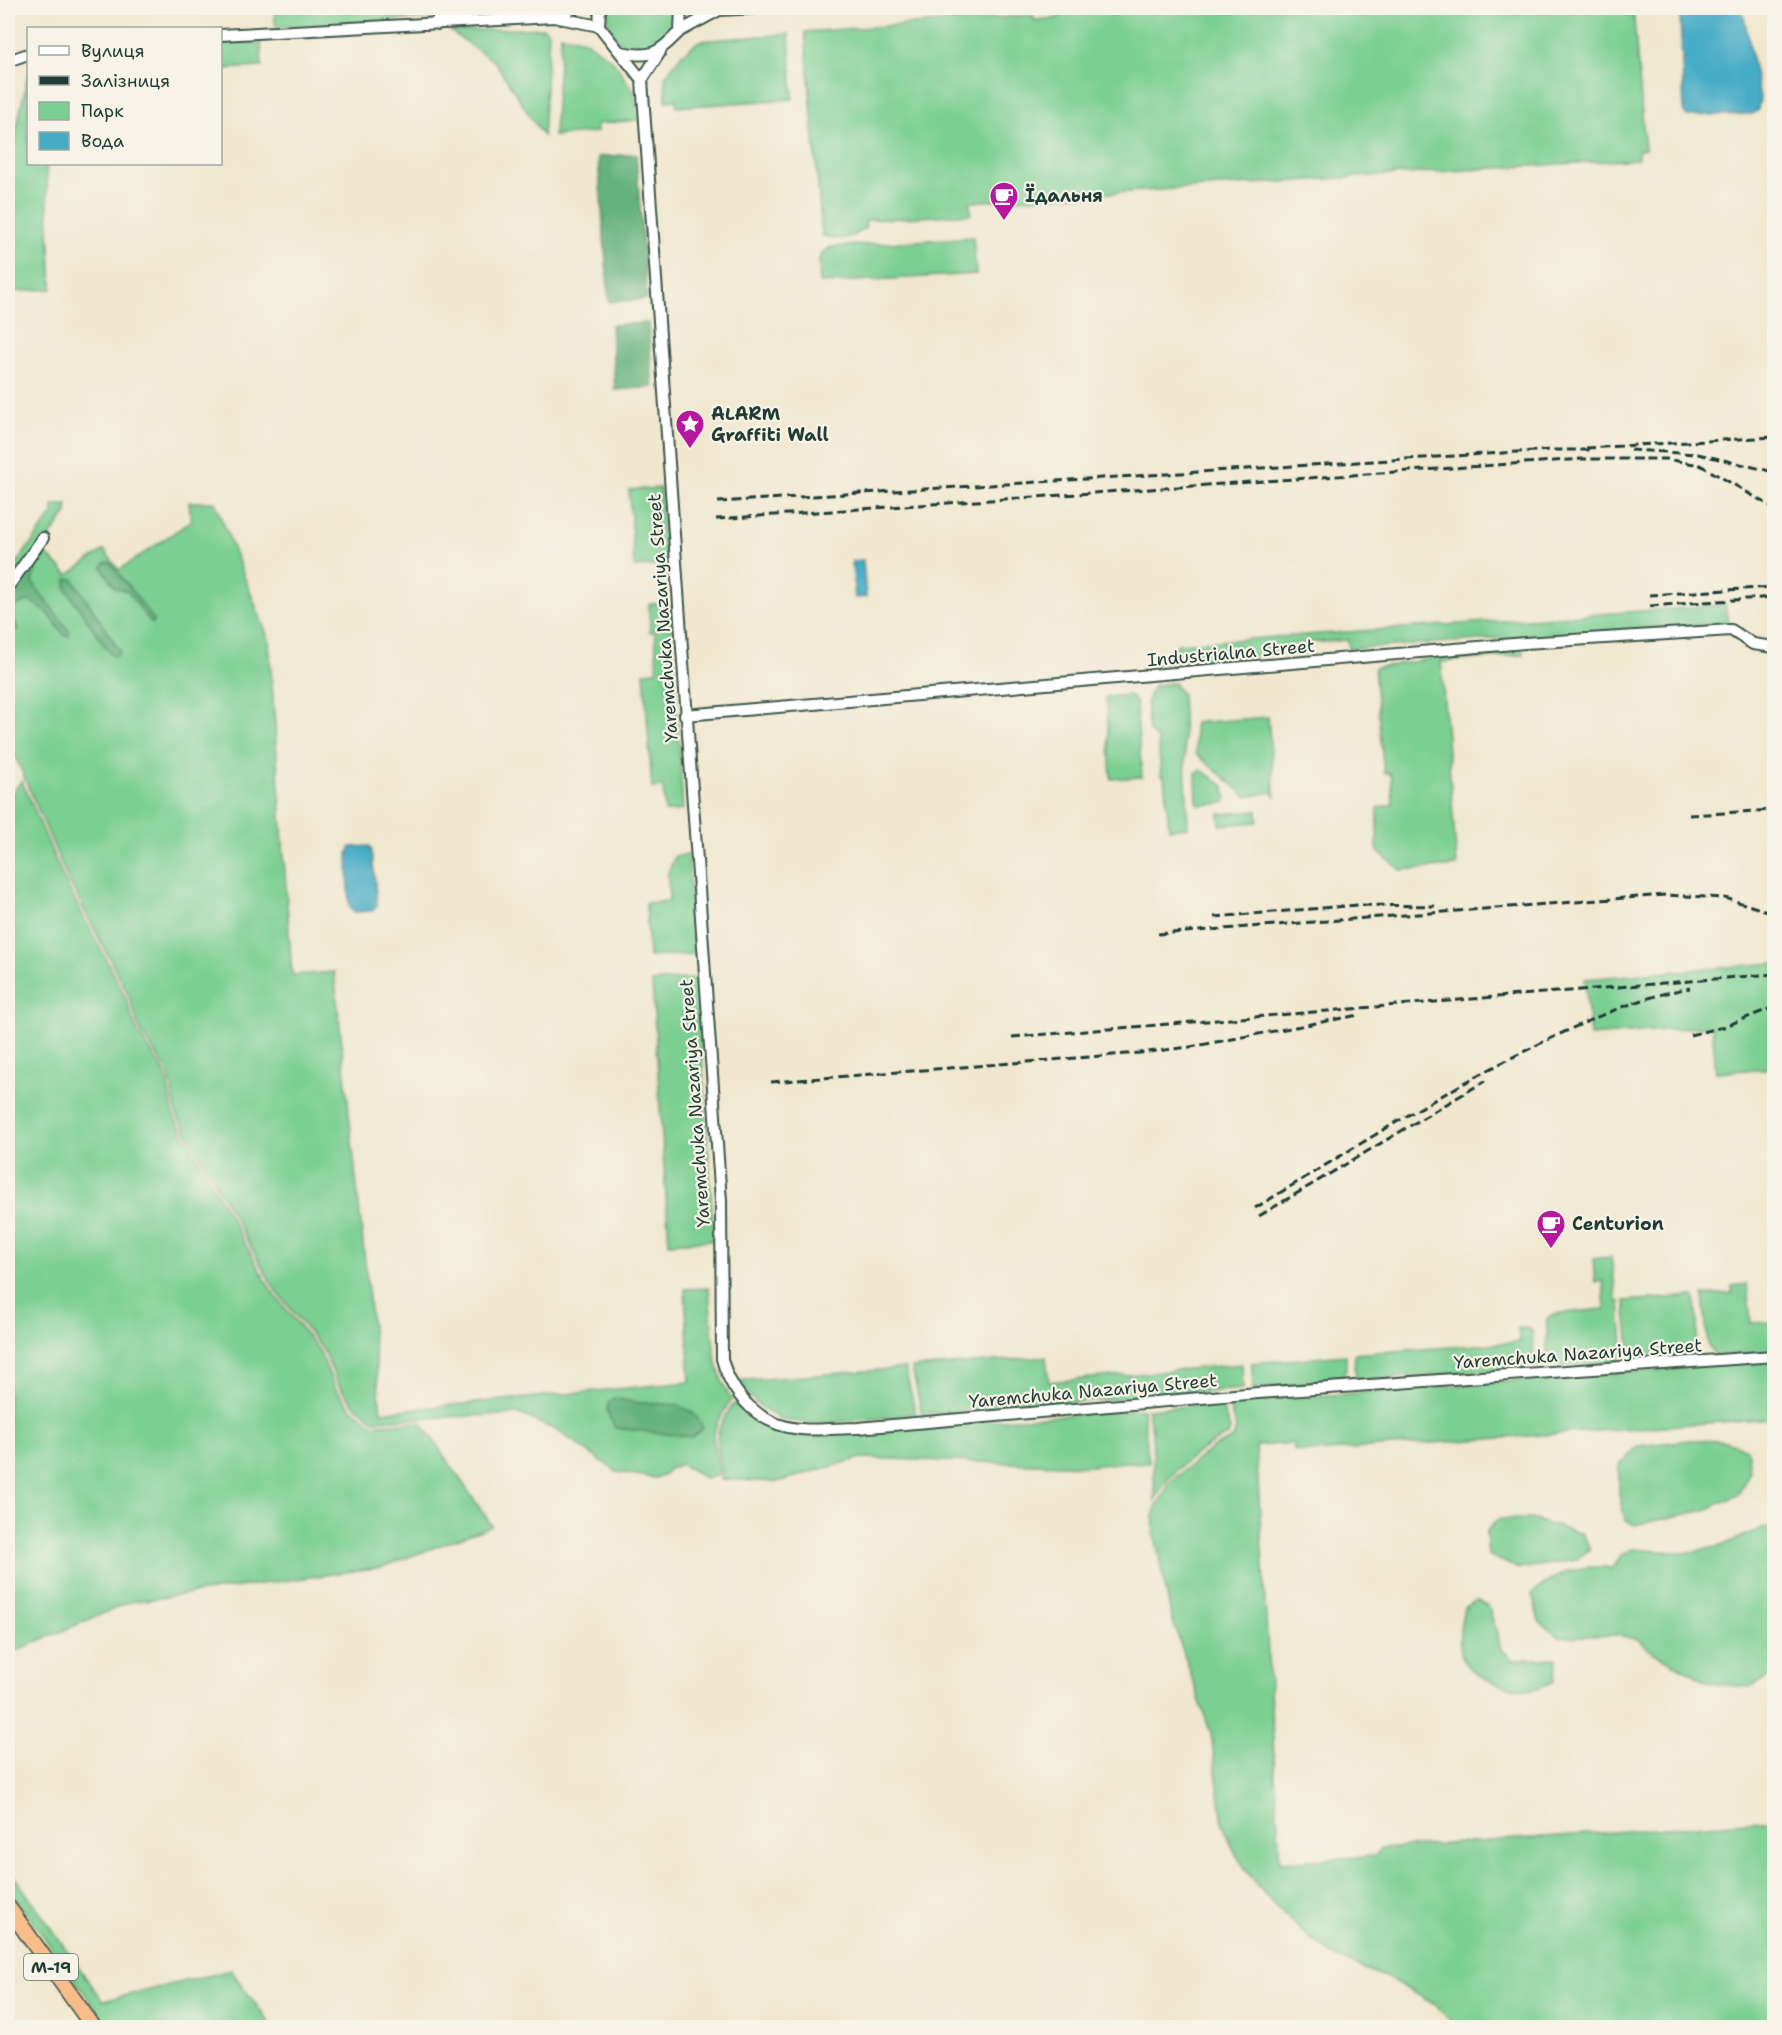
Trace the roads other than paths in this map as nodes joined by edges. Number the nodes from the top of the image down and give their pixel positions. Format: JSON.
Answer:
{"nodes":[{"id":1,"x":438,"y":8,"type":"edge"},
{"id":2,"x":575,"y":8,"type":"edge"},
{"id":3,"x":600,"y":8,"type":"edge"},
{"id":4,"x":681,"y":8,"type":"edge"},
{"id":5,"x":759,"y":8,"type":"edge"},
{"id":6,"x":715,"y":9,"type":"edge"},
{"id":7,"x":554,"y":17,"type":"junction"},
{"id":8,"x":438,"y":24,"type":"junction"},
{"id":9,"x":599,"y":26,"type":"junction"},
{"id":10,"x":680,"y":31,"type":"junction"},
{"id":11,"x":222,"y":35,"type":"edge"},
{"id":12,"x":621,"y":52,"type":"junction"},
{"id":13,"x":660,"y":52,"type":"junction"},
{"id":14,"x":27,"y":54,"type":"edge"},
{"id":15,"x":8,"y":61,"type":"edge"},
{"id":16,"x":642,"y":80,"type":"junction"},
{"id":17,"x":43,"y":538,"type":"dead end"},
{"id":18,"x":8,"y":586,"type":"edge"},
{"id":19,"x":1774,"y":647,"type":"edge"},
{"id":20,"x":685,"y":715,"type":"junction"},
{"id":21,"x":1774,"y":1356,"type":"edge"},
{"id":22,"x":8,"y":1907,"type":"edge"},
{"id":23,"x":94,"y":2028,"type":"edge"}],
"edges":[{"from":1,"to":8,"type":"street"},
{"from":2,"to":7,"type":"street"},
{"from":3,"to":9,"type":"street"},
{"from":4,"to":10,"type":"street"},
{"from":5,"to":6,"type":"street"},
{"from":6,"to":10,"type":"street"},
{"from":7,"to":8,"type":"street"},
{"from":7,"to":9,"type":"street"},
{"from":8,"to":11,"type":"street"},
{"from":9,"to":12,"type":"street"},
{"from":10,"to":13,"type":"street"},
{"from":12,"to":13,"type":"street"},
{"from":12,"to":16,"type":"street"},
{"from":13,"to":16,"type":"street"},
{"from":14,"to":15,"type":"street"},
{"from":16,"to":20,"type":"street","name":"Yaremchuka Nazariya Street"},
{"from":17,"to":18,"type":"street"},
{"from":19,"to":20,"type":"street","name":"Industrialna Street"},
{"from":20,"to":21,"type":"street","name":"Yaremchuka Nazariya Street"},
{"from":22,"to":23,"type":"highway","number":"М-19"}]}
